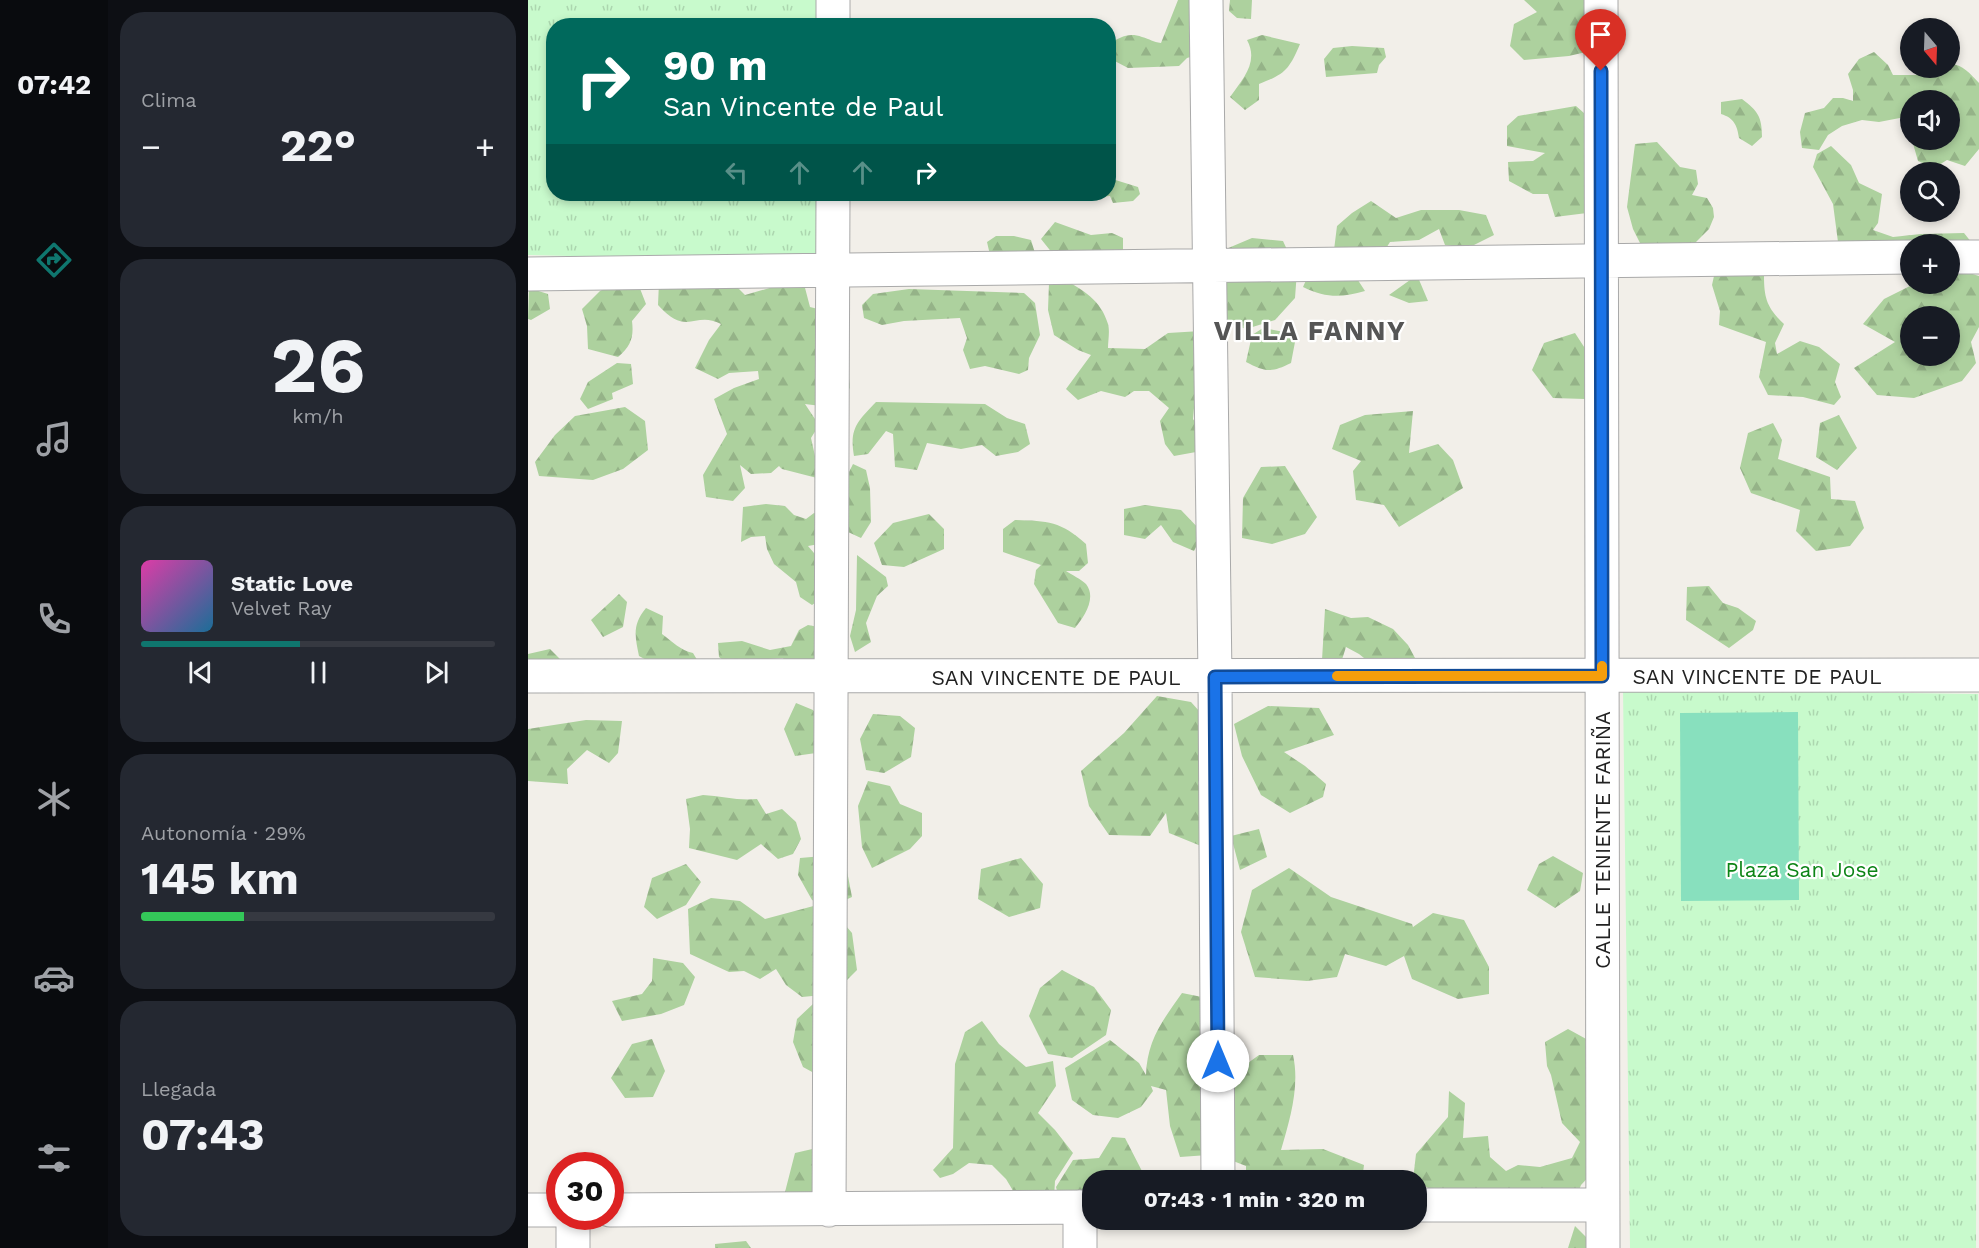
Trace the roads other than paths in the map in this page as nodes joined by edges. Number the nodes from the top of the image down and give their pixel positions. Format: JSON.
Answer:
{"nodes":[{"id":1,"x":833,"y":0,"type":"edge"},
{"id":2,"x":1206,"y":0,"type":"edge"},
{"id":3,"x":1601,"y":0,"type":"edge"},
{"id":4,"x":833,"y":18,"type":"edge"},
{"id":5,"x":833,"y":201,"type":"edge"},
{"id":6,"x":1900,"y":257,"type":"edge"},
{"id":7,"x":1960,"y":257,"type":"edge"},
{"id":8,"x":1979,"y":257,"type":"edge"},
{"id":9,"x":1601,"y":261,"type":"junction"},
{"id":10,"x":1209,"y":264,"type":"junction"},
{"id":11,"x":832,"y":269,"type":"junction"},
{"id":12,"x":528,"y":274,"type":"edge"},
{"id":13,"x":1979,"y":675,"type":"edge"},
{"id":14,"x":528,"y":676,"type":"edge"},
{"id":15,"x":831,"y":676,"type":"junction"},
{"id":16,"x":1602,"y":676,"type":"junction"},
{"id":17,"x":1215,"y":677,"type":"junction"},
{"id":18,"x":1218,"y":1170,"type":"edge"},
{"id":19,"x":1427,"y":1205,"type":"edge"},
{"id":20,"x":1602,"y":1205,"type":"junction"},
{"id":21,"x":1082,"y":1207,"type":"edge"},
{"id":22,"x":624,"y":1209,"type":"edge"},
{"id":23,"x":528,"y":1210,"type":"edge"},
{"id":24,"x":546,"y":1210,"type":"edge"},
{"id":25,"x":829,"y":1210,"type":"junction"},
{"id":26,"x":573,"y":1230,"type":"edge"},
{"id":27,"x":1083,"y":1230,"type":"edge"},
{"id":28,"x":573,"y":1248,"type":"edge"},
{"id":29,"x":1080,"y":1248,"type":"edge"},
{"id":30,"x":1603,"y":1248,"type":"edge"}],
"edges":[{"from":1,"to":4,"type":"street"},
{"from":2,"to":10,"type":"street"},
{"from":3,"to":9,"type":"street","name":"CALLE TENIENTE FARIÑA"},
{"from":5,"to":11,"type":"street"},
{"from":6,"to":9,"type":"street"},
{"from":7,"to":8,"type":"street"},
{"from":9,"to":10,"type":"street"},
{"from":9,"to":16,"type":"street","name":"CALLE TENIENTE FARIÑA"},
{"from":10,"to":11,"type":"street"},
{"from":10,"to":17,"type":"street"},
{"from":11,"to":12,"type":"street"},
{"from":11,"to":15,"type":"street"},
{"from":13,"to":16,"type":"street","name":"SAN VINCENTE DE PAUL"},
{"from":14,"to":15,"type":"street","name":"SAN VINCENTE DE PAUL"},
{"from":15,"to":17,"type":"street","name":"SAN VINCENTE DE PAUL"},
{"from":15,"to":25,"type":"street"},
{"from":16,"to":17,"type":"street","name":"SAN VINCENTE DE PAUL"},
{"from":16,"to":20,"type":"street","name":"CALLE TENIENTE FARIÑA"},
{"from":17,"to":18,"type":"street"},
{"from":19,"to":20,"type":"street"},
{"from":20,"to":30,"type":"street","name":"CALLE TENIENTE FARIÑA"},
{"from":21,"to":25,"type":"street"},
{"from":22,"to":25,"type":"street"},
{"from":23,"to":24,"type":"street"},
{"from":26,"to":28,"type":"street"},
{"from":27,"to":29,"type":"street"}]}
